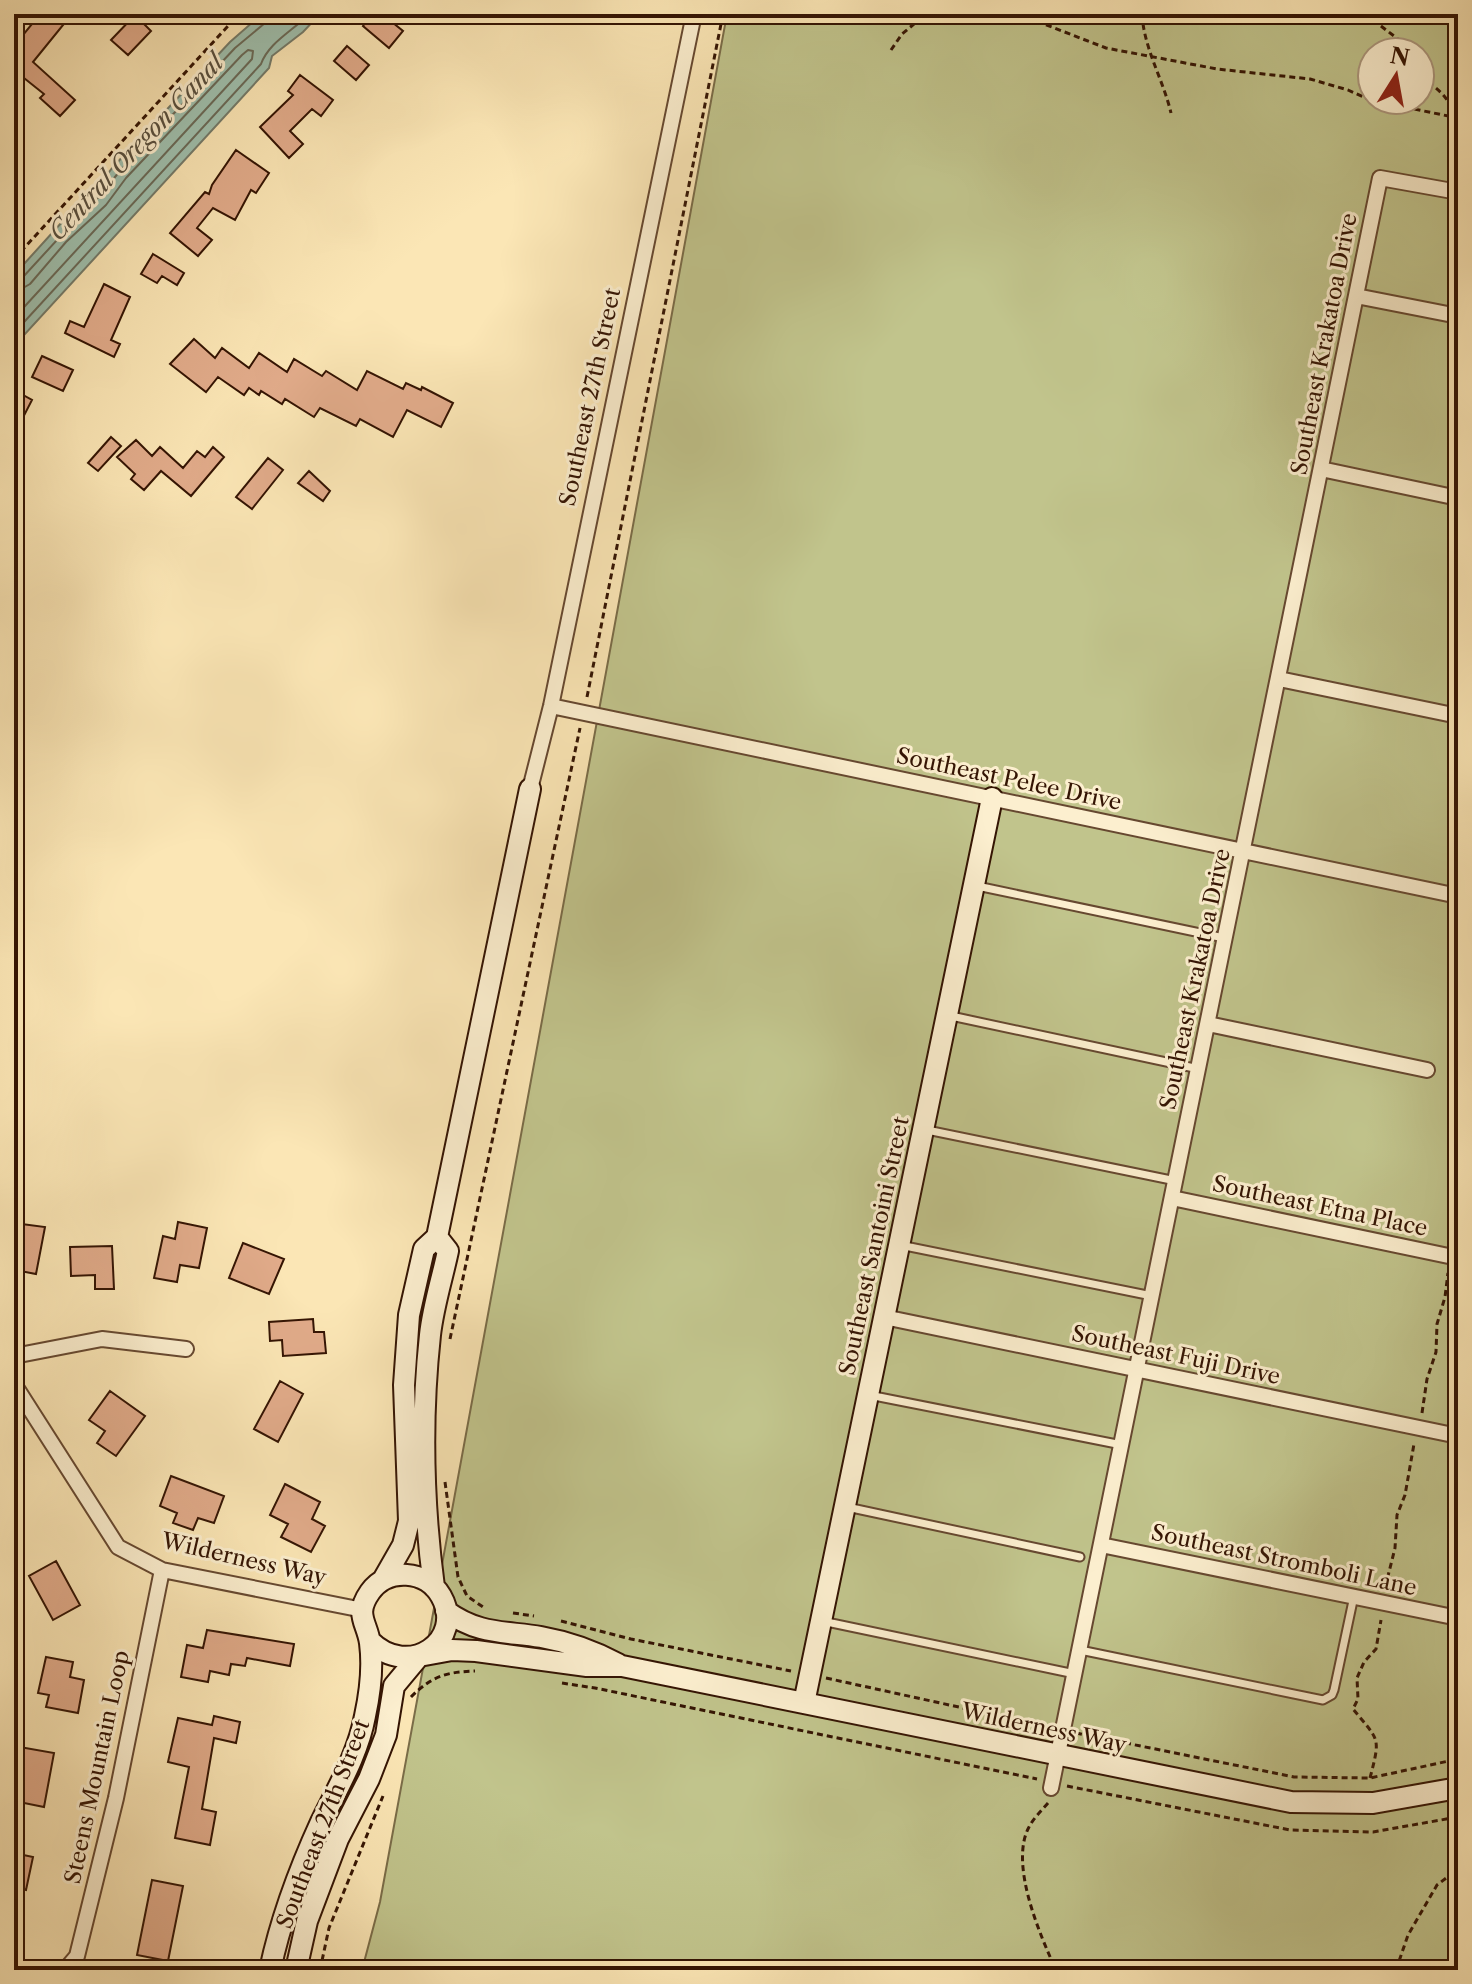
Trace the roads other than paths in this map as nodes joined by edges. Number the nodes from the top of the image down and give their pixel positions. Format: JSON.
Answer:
{"nodes":[{"id":1,"x":694,"y":14,"type":"edge"},
{"id":2,"x":1458,"y":192,"type":"edge"},
{"id":3,"x":1356,"y":296,"type":"junction"},
{"id":4,"x":1458,"y":316,"type":"edge"},
{"id":5,"x":1321,"y":469,"type":"junction"},
{"id":6,"x":1458,"y":498,"type":"edge"},
{"id":7,"x":1279,"y":679,"type":"junction"},
{"id":8,"x":551,"y":706,"type":"junction"},
{"id":9,"x":1458,"y":716,"type":"edge"},
{"id":10,"x":530,"y":789,"type":"joint"},
{"id":11,"x":992,"y":798,"type":"junction"},
{"id":12,"x":1244,"y":851,"type":"junction"},
{"id":13,"x":974,"y":885,"type":"junction"},
{"id":14,"x":1458,"y":896,"type":"edge"},
{"id":15,"x":1226,"y":938,"type":"junction"},
{"id":16,"x":947,"y":1015,"type":"junction"},
{"id":17,"x":1208,"y":1024,"type":"junction"},
{"id":18,"x":1199,"y":1069,"type":"junction"},
{"id":19,"x":1427,"y":1070,"type":"dead end"},
{"id":20,"x":923,"y":1129,"type":"junction"},
{"id":21,"x":1176,"y":1181,"type":"junction"},
{"id":22,"x":1172,"y":1198,"type":"junction"},
{"id":23,"x":437,"y":1237,"type":"junction"},
{"id":24,"x":899,"y":1245,"type":"junction"},
{"id":25,"x":1455,"y":1257,"type":"edge"},
{"id":26,"x":1152,"y":1296,"type":"junction"},
{"id":27,"x":884,"y":1317,"type":"junction"},
{"id":28,"x":186,"y":1349,"type":"dead end"},
{"id":29,"x":14,"y":1356,"type":"edge"},
{"id":30,"x":1137,"y":1370,"type":"junction"},
{"id":31,"x":14,"y":1384,"type":"edge"},
{"id":32,"x":868,"y":1395,"type":"junction"},
{"id":33,"x":1458,"y":1436,"type":"edge"},
{"id":34,"x":1122,"y":1445,"type":"junction"},
{"id":35,"x":845,"y":1507,"type":"junction"},
{"id":36,"x":1101,"y":1545,"type":"junction"},
{"id":37,"x":1080,"y":1557,"type":"dead end"},
{"id":38,"x":162,"y":1570,"type":"junction"},
{"id":39,"x":383,"y":1580,"type":"junction"},
{"id":40,"x":434,"y":1587,"type":"junction"},
{"id":41,"x":1354,"y":1596,"type":"junction"},
{"id":42,"x":363,"y":1610,"type":"junction"},
{"id":43,"x":446,"y":1611,"type":"junction"},
{"id":44,"x":1458,"y":1618,"type":"edge"},
{"id":45,"x":821,"y":1621,"type":"junction"},
{"id":46,"x":370,"y":1641,"type":"junction"},
{"id":47,"x":1080,"y":1650,"type":"junction"},
{"id":48,"x":419,"y":1656,"type":"junction"},
{"id":49,"x":622,"y":1666,"type":"junction"},
{"id":50,"x":1075,"y":1674,"type":"junction"},
{"id":51,"x":804,"y":1703,"type":"junction"},
{"id":52,"x":1058,"y":1755,"type":"junction"},
{"id":53,"x":1052,"y":1786,"type":"road end"},
{"id":54,"x":1458,"y":1788,"type":"edge"},
{"id":55,"x":65,"y":1970,"type":"edge"},
{"id":56,"x":270,"y":1970,"type":"edge"},
{"id":57,"x":296,"y":1970,"type":"edge"}],
"edges":[{"from":1,"to":8,"type":"street","name":"Southeast 27th Street"},
{"from":2,"to":3,"type":"street","name":"Southeast Krakatoa Drive"},
{"from":3,"to":4,"type":"street"},
{"from":3,"to":5,"type":"street","name":"Southeast Krakatoa Drive"},
{"from":5,"to":6,"type":"street"},
{"from":5,"to":7,"type":"street","name":"Southeast Krakatoa Drive"},
{"from":7,"to":9,"type":"street"},
{"from":7,"to":12,"type":"street","name":"Southeast Krakatoa Drive"},
{"from":8,"to":10,"type":"street","name":"Southeast 27th Street"},
{"from":8,"to":11,"type":"street","name":"Southeast Pelee Drive"},
{"from":10,"to":23,"type":"street"},
{"from":11,"to":12,"type":"street","name":"Southeast Pelee Drive"},
{"from":11,"to":13,"type":"street","name":"Southeast Santoini Street"},
{"from":12,"to":14,"type":"street","name":"Southeast Pelee Drive"},
{"from":12,"to":15,"type":"street","name":"Southeast Krakatoa Drive"},
{"from":13,"to":15,"type":"lane"},
{"from":13,"to":16,"type":"street","name":"Southeast Santoini Street"},
{"from":15,"to":17,"type":"street","name":"Southeast Krakatoa Drive"},
{"from":16,"to":18,"type":"lane"},
{"from":16,"to":20,"type":"street","name":"Southeast Santoini Street"},
{"from":17,"to":18,"type":"street","name":"Southeast Krakatoa Drive"},
{"from":17,"to":19,"type":"street"},
{"from":18,"to":21,"type":"street","name":"Southeast Krakatoa Drive"},
{"from":20,"to":21,"type":"lane"},
{"from":20,"to":24,"type":"street","name":"Southeast Santoini Street"},
{"from":21,"to":22,"type":"street","name":"Southeast Krakatoa Drive"},
{"from":22,"to":25,"type":"street","name":"Southeast Etna Place"},
{"from":22,"to":26,"type":"street","name":"Southeast Krakatoa Drive"},
{"from":23,"to":39,"type":"street"},
{"from":23,"to":40,"type":"street"},
{"from":24,"to":26,"type":"lane"},
{"from":24,"to":27,"type":"street","name":"Southeast Santoini Street"},
{"from":26,"to":30,"type":"street","name":"Southeast Krakatoa Drive"},
{"from":27,"to":30,"type":"street","name":"Southeast Fuji Drive"},
{"from":27,"to":32,"type":"street","name":"Southeast Santoini Street"},
{"from":28,"to":29,"type":"street"},
{"from":30,"to":33,"type":"street","name":"Southeast Fuji Drive"},
{"from":30,"to":34,"type":"street","name":"Southeast Krakatoa Drive"},
{"from":31,"to":38,"type":"street","name":"Wilderness Way"},
{"from":32,"to":34,"type":"lane"},
{"from":32,"to":35,"type":"street","name":"Southeast Santoini Street"},
{"from":34,"to":36,"type":"street","name":"Southeast Krakatoa Drive"},
{"from":35,"to":37,"type":"lane"},
{"from":35,"to":45,"type":"street","name":"Southeast Santoini Street"},
{"from":36,"to":41,"type":"street","name":"Southeast Stromboli Lane"},
{"from":36,"to":47,"type":"street","name":"Southeast Krakatoa Drive"},
{"from":38,"to":42,"type":"street","name":"Wilderness Way"},
{"from":38,"to":55,"type":"street","name":"Steens Mountain Loop"},
{"from":39,"to":40,"type":"street"},
{"from":39,"to":42,"type":"street"},
{"from":40,"to":43,"type":"street"},
{"from":41,"to":44,"type":"street","name":"Southeast Stromboli Lane"},
{"from":41,"to":47,"type":"lane"},
{"from":42,"to":46,"type":"street"},
{"from":43,"to":48,"type":"street"},
{"from":43,"to":49,"type":"street","name":"Wilderness Way"},
{"from":45,"to":50,"type":"lane"},
{"from":45,"to":51,"type":"street","name":"Southeast Santoini Street"},
{"from":46,"to":48,"type":"street"},
{"from":46,"to":56,"type":"street","name":"Southeast 27th Street"},
{"from":47,"to":50,"type":"street","name":"Southeast Krakatoa Drive"},
{"from":48,"to":49,"type":"street","name":"Wilderness Way"},
{"from":48,"to":57,"type":"street","name":"Southeast 27th Street"},
{"from":49,"to":51,"type":"street","name":"Wilderness Way"},
{"from":50,"to":52,"type":"street","name":"Southeast Krakatoa Drive"},
{"from":51,"to":52,"type":"street","name":"Wilderness Way"},
{"from":52,"to":53,"type":"street","name":"Southeast Krakatoa Drive"},
{"from":52,"to":54,"type":"street","name":"Wilderness Way"}]}
